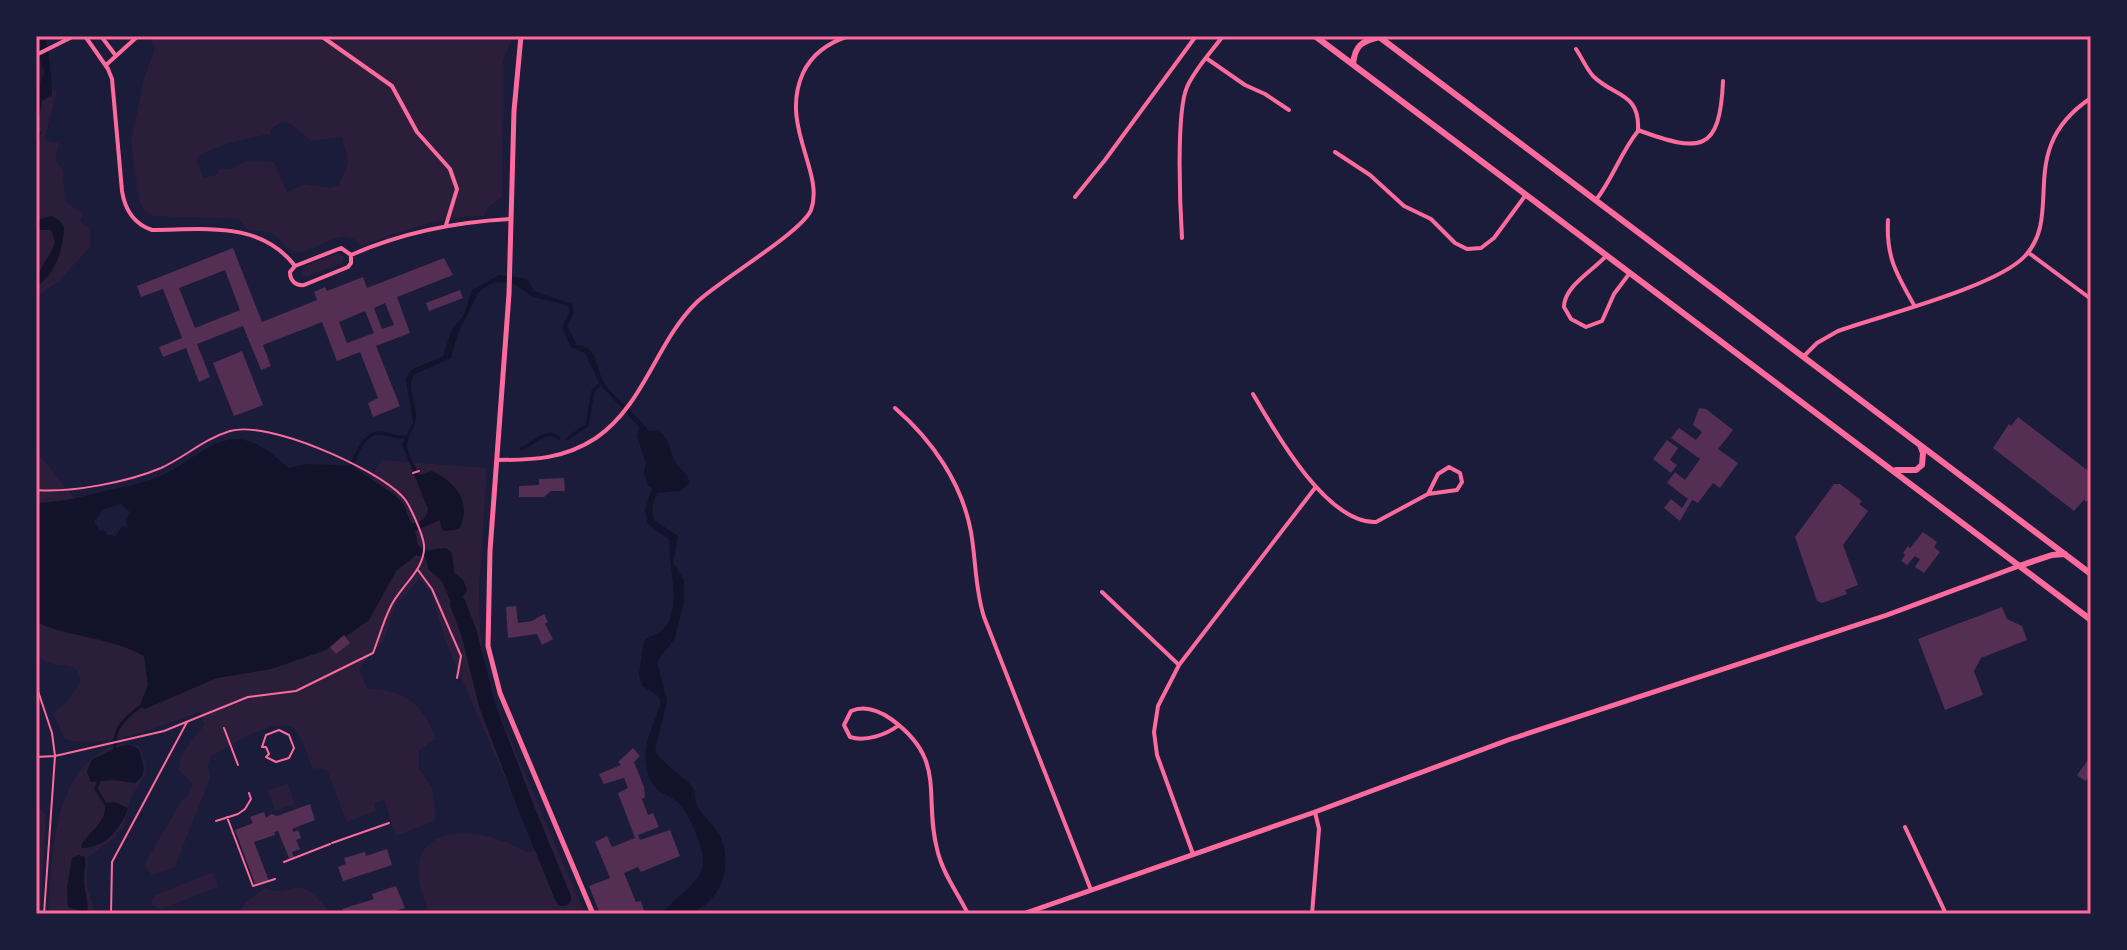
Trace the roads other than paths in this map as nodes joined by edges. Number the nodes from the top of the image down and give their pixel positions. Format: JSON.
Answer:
{"nodes":[{"id":1,"x":74,"y":36,"type":"edge"},
{"id":2,"x":85,"y":36,"type":"edge"},
{"id":3,"x":101,"y":36,"type":"edge"},
{"id":4,"x":138,"y":36,"type":"edge"},
{"id":5,"x":321,"y":36,"type":"edge"},
{"id":6,"x":521,"y":36,"type":"edge"},
{"id":7,"x":849,"y":36,"type":"edge"},
{"id":8,"x":1196,"y":36,"type":"edge"},
{"id":9,"x":1223,"y":36,"type":"edge"},
{"id":10,"x":1315,"y":36,"type":"edge"},
{"id":11,"x":1379,"y":37,"type":"edge"},
{"id":12,"x":1576,"y":49,"type":"dead end"},
{"id":13,"x":36,"y":55,"type":"edge"},
{"id":14,"x":116,"y":56,"type":"junction"},
{"id":15,"x":1206,"y":58,"type":"junction"},
{"id":16,"x":1353,"y":64,"type":"junction"},
{"id":17,"x":106,"y":65,"type":"junction"},
{"id":18,"x":1723,"y":81,"type":"dead end"},
{"id":19,"x":2091,"y":98,"type":"edge"},
{"id":20,"x":1289,"y":110,"type":"dead end"},
{"id":21,"x":1638,"y":130,"type":"junction"},
{"id":22,"x":1335,"y":152,"type":"dead end"},
{"id":23,"x":1526,"y":194,"type":"junction"},
{"id":24,"x":1075,"y":197,"type":"dead end"},
{"id":25,"x":1596,"y":200,"type":"junction"},
{"id":26,"x":510,"y":219,"type":"junction"},
{"id":27,"x":1888,"y":220,"type":"dead end"},
{"id":28,"x":446,"y":225,"type":"junction"},
{"id":29,"x":1182,"y":238,"type":"dead end"},
{"id":30,"x":2028,"y":252,"type":"junction"},
{"id":31,"x":351,"y":255,"type":"junction"},
{"id":32,"x":1607,"y":255,"type":"junction"},
{"id":33,"x":295,"y":266,"type":"junction"},
{"id":34,"x":1630,"y":272,"type":"junction"},
{"id":35,"x":2091,"y":299,"type":"edge"},
{"id":36,"x":1914,"y":305,"type":"junction"},
{"id":37,"x":1803,"y":357,"type":"junction"},
{"id":38,"x":1253,"y":394,"type":"dead end"},
{"id":39,"x":895,"y":408,"type":"dead end"},
{"id":40,"x":1919,"y":444,"type":"junction"},
{"id":41,"x":497,"y":460,"type":"junction"},
{"id":42,"x":1889,"y":467,"type":"junction"},
{"id":43,"x":1315,"y":488,"type":"junction"},
{"id":44,"x":1428,"y":494,"type":"junction"},
{"id":45,"x":2065,"y":554,"type":"junction"},
{"id":46,"x":2019,"y":566,"type":"junction"},
{"id":47,"x":2091,"y":574,"type":"edge"},
{"id":48,"x":1102,"y":592,"type":"dead end"},
{"id":49,"x":2091,"y":620,"type":"edge"},
{"id":50,"x":1179,"y":665,"type":"junction"},
{"id":51,"x":899,"y":725,"type":"junction"},
{"id":52,"x":1315,"y":812,"type":"junction"},
{"id":53,"x":1905,"y":827,"type":"dead end"},
{"id":54,"x":1193,"y":854,"type":"junction"},
{"id":55,"x":1091,"y":890,"type":"junction"},
{"id":56,"x":593,"y":914,"type":"edge"},
{"id":57,"x":968,"y":914,"type":"edge"},
{"id":58,"x":1023,"y":914,"type":"edge"},
{"id":59,"x":1312,"y":914,"type":"edge"},
{"id":60,"x":1946,"y":914,"type":"edge"}],
"edges":[{"from":1,"to":13,"type":"street"},
{"from":2,"to":17,"type":"street"},
{"from":3,"to":14,"type":"street"},
{"from":4,"to":14,"type":"street"},
{"from":5,"to":28,"type":"street"},
{"from":6,"to":26,"type":"street"},
{"from":7,"to":41,"type":"street"},
{"from":8,"to":24,"type":"street"},
{"from":9,"to":15,"type":"street"},
{"from":10,"to":16,"type":"main road"},
{"from":11,"to":16,"type":"main road"},
{"from":11,"to":25,"type":"main road"},
{"from":12,"to":21,"type":"street"},
{"from":14,"to":17,"type":"street"},
{"from":15,"to":20,"type":"street"},
{"from":15,"to":29,"type":"street"},
{"from":16,"to":23,"type":"main road"},
{"from":17,"to":33,"type":"street"},
{"from":18,"to":21,"type":"street"},
{"from":19,"to":30,"type":"street"},
{"from":21,"to":25,"type":"street"},
{"from":22,"to":23,"type":"street"},
{"from":23,"to":32,"type":"main road"},
{"from":25,"to":37,"type":"main road"},
{"from":26,"to":28,"type":"street"},
{"from":26,"to":41,"type":"street"},
{"from":27,"to":36,"type":"street"},
{"from":28,"to":31,"type":"street"},
{"from":30,"to":35,"type":"street"},
{"from":30,"to":36,"type":"street"},
{"from":31,"to":33,"type":"street"},
{"from":31,"to":33,"type":"street"},
{"from":32,"to":34,"type":"main road"},
{"from":32,"to":34,"type":"street"},
{"from":34,"to":42,"type":"main road"},
{"from":36,"to":37,"type":"street"},
{"from":37,"to":40,"type":"main road"},
{"from":38,"to":43,"type":"street"},
{"from":39,"to":55,"type":"street"},
{"from":40,"to":42,"type":"main road"},
{"from":40,"to":45,"type":"main road"},
{"from":41,"to":56,"type":"street"},
{"from":42,"to":46,"type":"main road"},
{"from":43,"to":44,"type":"street"},
{"from":43,"to":50,"type":"street"},
{"from":44,"to":44,"type":"street"},
{"from":45,"to":46,"type":"main road"},
{"from":45,"to":47,"type":"main road"},
{"from":46,"to":49,"type":"main road"},
{"from":46,"to":52,"type":"street"},
{"from":48,"to":50,"type":"street"},
{"from":50,"to":54,"type":"street"},
{"from":51,"to":51,"type":"street"},
{"from":51,"to":57,"type":"street"},
{"from":52,"to":54,"type":"street"},
{"from":52,"to":59,"type":"street"},
{"from":53,"to":60,"type":"street"},
{"from":54,"to":55,"type":"street"},
{"from":55,"to":58,"type":"street"}]}
